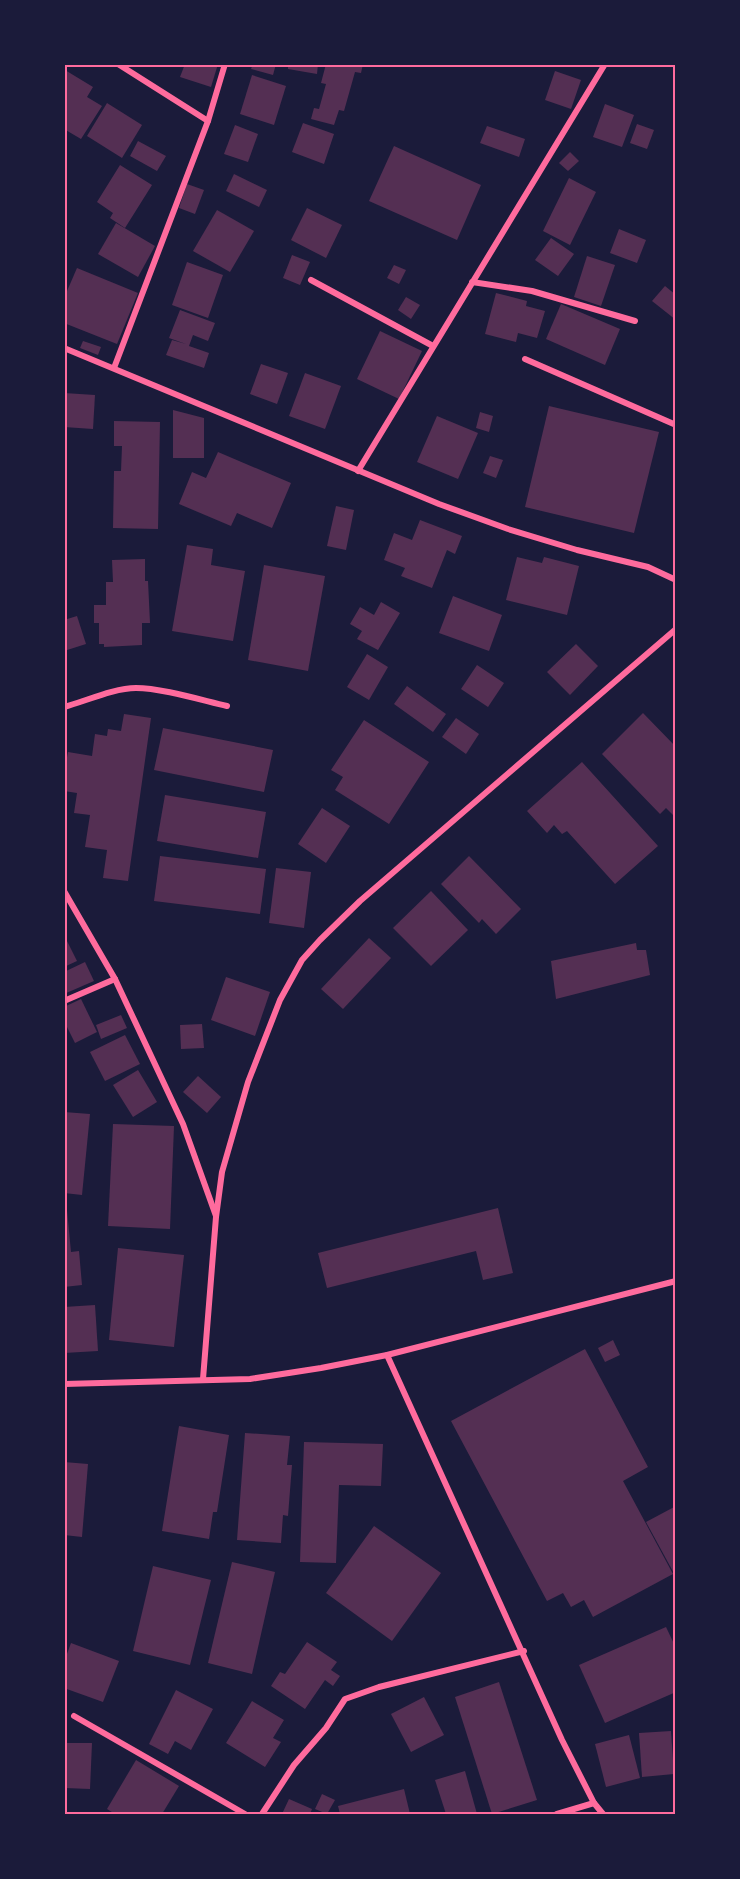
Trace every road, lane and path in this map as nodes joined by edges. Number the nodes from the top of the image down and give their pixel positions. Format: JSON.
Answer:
{"nodes":[{"id":1,"x":118,"y":64,"type":"edge"},
{"id":2,"x":225,"y":64,"type":"edge"},
{"id":3,"x":605,"y":64,"type":"edge"},
{"id":4,"x":208,"y":121,"type":"junction"},
{"id":5,"x":310,"y":280,"type":"dead end"},
{"id":6,"x":472,"y":282,"type":"junction"},
{"id":7,"x":635,"y":321,"type":"dead end"},
{"id":8,"x":433,"y":346,"type":"junction"},
{"id":9,"x":64,"y":348,"type":"edge"},
{"id":10,"x":525,"y":359,"type":"dead end"},
{"id":11,"x":114,"y":368,"type":"junction"},
{"id":12,"x":675,"y":424,"type":"edge"},
{"id":13,"x":358,"y":471,"type":"junction"},
{"id":14,"x":675,"y":580,"type":"edge"},
{"id":15,"x":675,"y":629,"type":"edge"},
{"id":16,"x":226,"y":706,"type":"dead end"},
{"id":17,"x":64,"y":707,"type":"edge"},
{"id":18,"x":64,"y":891,"type":"edge"},
{"id":19,"x":115,"y":979,"type":"junction"},
{"id":20,"x":64,"y":1001,"type":"edge"},
{"id":21,"x":216,"y":1217,"type":"junction"},
{"id":22,"x":675,"y":1281,"type":"edge"},
{"id":23,"x":387,"y":1354,"type":"junction"},
{"id":24,"x":203,"y":1379,"type":"junction"},
{"id":25,"x":64,"y":1384,"type":"edge"},
{"id":26,"x":524,"y":1651,"type":"junction"},
{"id":27,"x":74,"y":1716,"type":"dead end"},
{"id":28,"x":594,"y":1803,"type":"junction"},
{"id":29,"x":245,"y":1815,"type":"edge"},
{"id":30,"x":262,"y":1815,"type":"edge"},
{"id":31,"x":557,"y":1815,"type":"edge"},
{"id":32,"x":603,"y":1815,"type":"edge"}],
"edges":[{"from":1,"to":4,"type":"street"},
{"from":2,"to":4,"type":"street"},
{"from":3,"to":6,"type":"street"},
{"from":4,"to":11,"type":"street"},
{"from":5,"to":8,"type":"street"},
{"from":6,"to":7,"type":"street"},
{"from":6,"to":8,"type":"street"},
{"from":8,"to":13,"type":"street"},
{"from":9,"to":11,"type":"street"},
{"from":10,"to":12,"type":"street"},
{"from":11,"to":13,"type":"street"},
{"from":13,"to":14,"type":"street"},
{"from":15,"to":21,"type":"street"},
{"from":16,"to":17,"type":"street"},
{"from":18,"to":19,"type":"street"},
{"from":19,"to":20,"type":"street"},
{"from":19,"to":21,"type":"street"},
{"from":21,"to":24,"type":"street"},
{"from":22,"to":23,"type":"street"},
{"from":23,"to":24,"type":"street"},
{"from":23,"to":26,"type":"street"},
{"from":24,"to":25,"type":"street"},
{"from":26,"to":28,"type":"street"},
{"from":26,"to":30,"type":"street"},
{"from":27,"to":29,"type":"street"},
{"from":28,"to":31,"type":"street"},
{"from":28,"to":32,"type":"street"}]}
